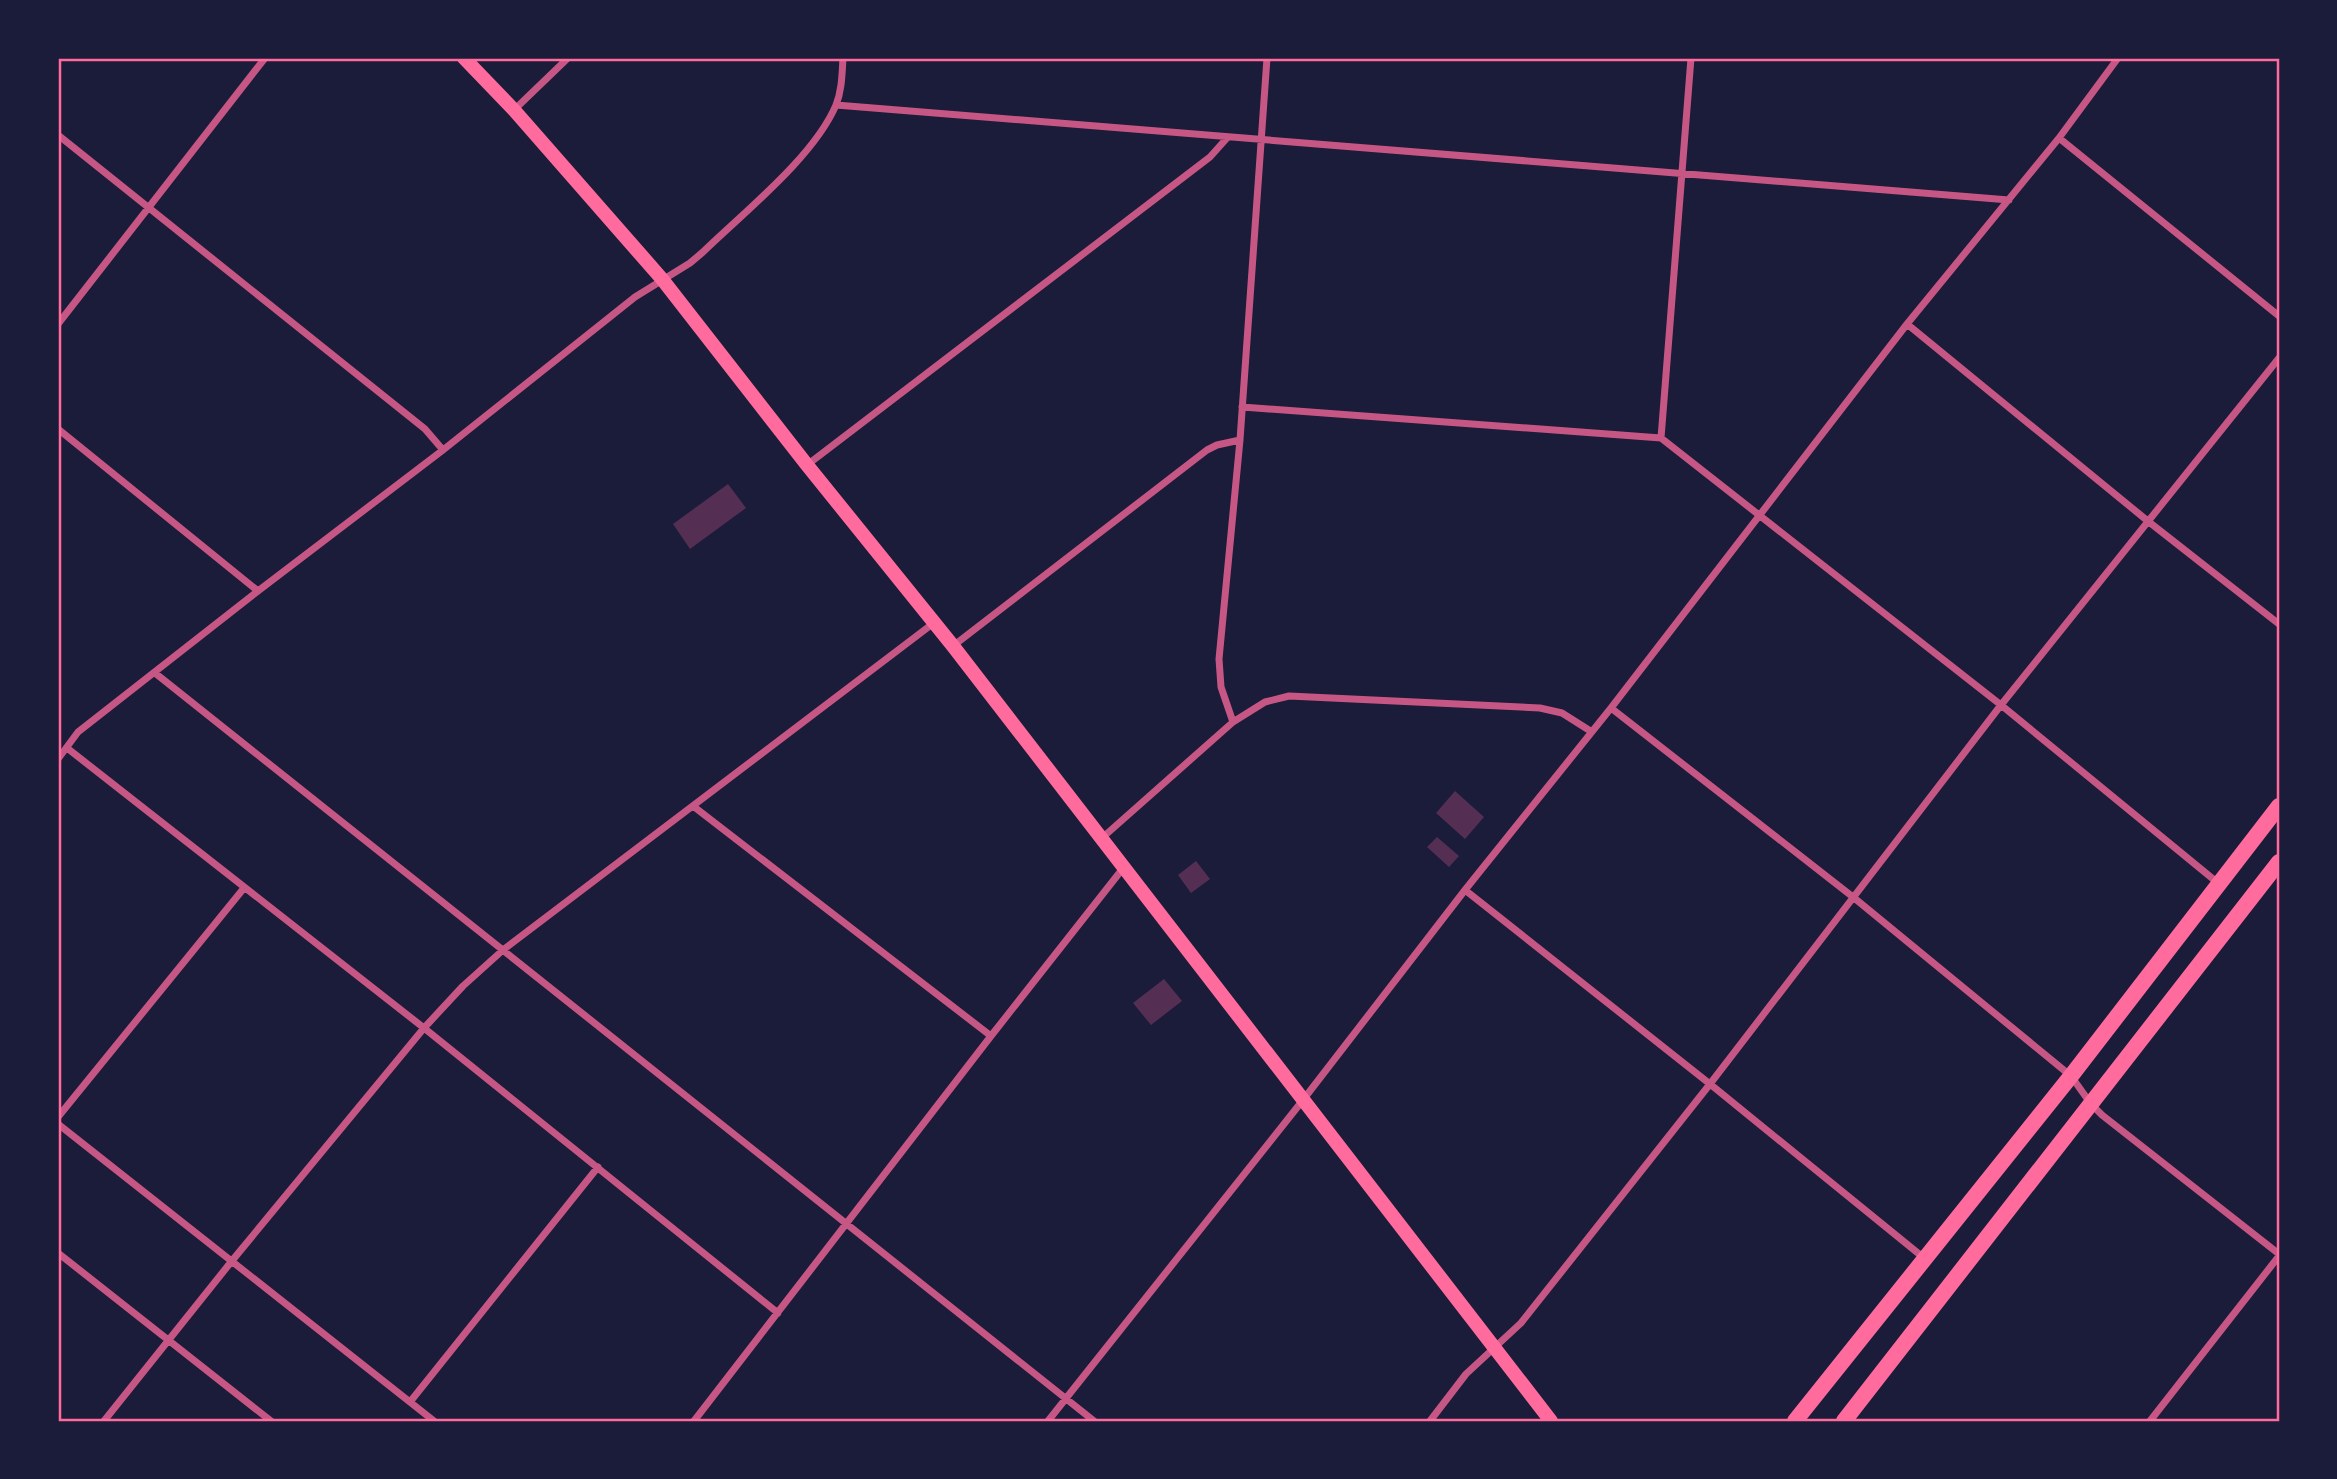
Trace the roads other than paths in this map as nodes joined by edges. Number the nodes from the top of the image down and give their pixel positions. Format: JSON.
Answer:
{"nodes":[{"id":1,"x":265,"y":58,"type":"edge"},
{"id":2,"x":464,"y":58,"type":"edge"},
{"id":3,"x":568,"y":58,"type":"edge"},
{"id":4,"x":843,"y":58,"type":"edge"},
{"id":5,"x":1267,"y":58,"type":"edge"},
{"id":6,"x":1690,"y":58,"type":"edge"},
{"id":7,"x":2110,"y":58,"type":"edge"},
{"id":8,"x":2118,"y":58,"type":"edge"},
{"id":9,"x":2109,"y":69,"type":"junction"},
{"id":10,"x":836,"y":105,"type":"junction"},
{"id":11,"x":514,"y":110,"type":"junction"},
{"id":12,"x":58,"y":135,"type":"edge"},
{"id":13,"x":1227,"y":138,"type":"junction"},
{"id":14,"x":2059,"y":138,"type":"junction"},
{"id":15,"x":1261,"y":141,"type":"junction"},
{"id":16,"x":1682,"y":174,"type":"junction"},
{"id":17,"x":2009,"y":200,"type":"junction"},
{"id":18,"x":148,"y":207,"type":"junction"},
{"id":19,"x":662,"y":279,"type":"junction"},
{"id":20,"x":2279,"y":316,"type":"edge"},
{"id":21,"x":58,"y":324,"type":"edge"},
{"id":22,"x":1907,"y":324,"type":"junction"},
{"id":23,"x":2279,"y":358,"type":"edge"},
{"id":24,"x":1242,"y":407,"type":"junction"},
{"id":25,"x":58,"y":429,"type":"edge"},
{"id":26,"x":1661,"y":438,"type":"junction"},
{"id":27,"x":1240,"y":440,"type":"junction"},
{"id":28,"x":443,"y":450,"type":"junction"},
{"id":29,"x":807,"y":466,"type":"junction"},
{"id":30,"x":1759,"y":515,"type":"junction"},
{"id":31,"x":2149,"y":522,"type":"junction"},
{"id":32,"x":258,"y":591,"type":"junction"},
{"id":33,"x":935,"y":622,"type":"junction"},
{"id":34,"x":2279,"y":624,"type":"edge"},
{"id":35,"x":953,"y":646,"type":"junction"},
{"id":36,"x":155,"y":673,"type":"junction"},
{"id":37,"x":2001,"y":705,"type":"junction"},
{"id":38,"x":1611,"y":708,"type":"junction"},
{"id":39,"x":1233,"y":722,"type":"junction"},
{"id":40,"x":1592,"y":732,"type":"junction"},
{"id":41,"x":66,"y":748,"type":"junction"},
{"id":42,"x":58,"y":759,"type":"edge"},
{"id":43,"x":693,"y":806,"type":"junction"},
{"id":44,"x":2279,"y":806,"type":"edge"},
{"id":45,"x":1102,"y":838,"type":"junction"},
{"id":46,"x":2279,"y":862,"type":"edge"},
{"id":47,"x":1125,"y":866,"type":"junction"},
{"id":48,"x":2219,"y":883,"type":"junction"},
{"id":49,"x":244,"y":888,"type":"junction"},
{"id":50,"x":1465,"y":890,"type":"junction"},
{"id":51,"x":1853,"y":897,"type":"junction"},
{"id":52,"x":503,"y":950,"type":"junction"},
{"id":53,"x":424,"y":1028,"type":"junction"},
{"id":54,"x":991,"y":1036,"type":"junction"},
{"id":55,"x":2071,"y":1076,"type":"junction"},
{"id":56,"x":1710,"y":1084,"type":"junction"},
{"id":57,"x":1303,"y":1100,"type":"junction"},
{"id":58,"x":2091,"y":1104,"type":"junction"},
{"id":59,"x":58,"y":1117,"type":"edge"},
{"id":60,"x":58,"y":1124,"type":"edge"},
{"id":61,"x":598,"y":1167,"type":"junction"},
{"id":62,"x":846,"y":1224,"type":"junction"},
{"id":63,"x":58,"y":1253,"type":"edge"},
{"id":64,"x":2279,"y":1255,"type":"edge"},
{"id":65,"x":1924,"y":1258,"type":"junction"},
{"id":66,"x":231,"y":1262,"type":"junction"},
{"id":67,"x":778,"y":1313,"type":"junction"},
{"id":68,"x":167,"y":1340,"type":"junction"},
{"id":69,"x":1494,"y":1347,"type":"junction"},
{"id":70,"x":1065,"y":1399,"type":"junction"},
{"id":71,"x":410,"y":1402,"type":"junction"},
{"id":72,"x":104,"y":1421,"type":"edge"},
{"id":73,"x":271,"y":1421,"type":"edge"},
{"id":74,"x":434,"y":1421,"type":"edge"},
{"id":75,"x":695,"y":1421,"type":"edge"},
{"id":76,"x":1048,"y":1421,"type":"edge"},
{"id":77,"x":1094,"y":1421,"type":"edge"},
{"id":78,"x":1430,"y":1421,"type":"edge"},
{"id":79,"x":1551,"y":1421,"type":"edge"},
{"id":80,"x":1795,"y":1421,"type":"edge"},
{"id":81,"x":1843,"y":1421,"type":"edge"},
{"id":82,"x":2150,"y":1421,"type":"edge"}],
"edges":[{"from":1,"to":18,"type":"street"},
{"from":2,"to":11,"type":"main road"},
{"from":3,"to":11,"type":"street"},
{"from":4,"to":10,"type":"street"},
{"from":5,"to":15,"type":"street"},
{"from":6,"to":16,"type":"street"},
{"from":7,"to":9,"type":"street"},
{"from":8,"to":9,"type":"street"},
{"from":9,"to":14,"type":"street"},
{"from":10,"to":13,"type":"street"},
{"from":10,"to":19,"type":"street"},
{"from":11,"to":19,"type":"main road"},
{"from":12,"to":18,"type":"street"},
{"from":13,"to":15,"type":"street"},
{"from":13,"to":29,"type":"street"},
{"from":14,"to":17,"type":"street"},
{"from":14,"to":20,"type":"street"},
{"from":15,"to":16,"type":"street"},
{"from":15,"to":24,"type":"street"},
{"from":16,"to":17,"type":"street"},
{"from":16,"to":26,"type":"street"},
{"from":17,"to":22,"type":"street"},
{"from":18,"to":21,"type":"street"},
{"from":18,"to":28,"type":"street"},
{"from":19,"to":28,"type":"street"},
{"from":19,"to":29,"type":"main road"},
{"from":22,"to":30,"type":"street"},
{"from":22,"to":31,"type":"street"},
{"from":23,"to":31,"type":"street"},
{"from":24,"to":26,"type":"street"},
{"from":24,"to":27,"type":"street"},
{"from":25,"to":32,"type":"street"},
{"from":26,"to":30,"type":"street"},
{"from":27,"to":35,"type":"street"},
{"from":27,"to":39,"type":"street"},
{"from":28,"to":32,"type":"street"},
{"from":29,"to":33,"type":"main road"},
{"from":30,"to":37,"type":"street"},
{"from":30,"to":38,"type":"street"},
{"from":31,"to":34,"type":"street"},
{"from":31,"to":37,"type":"street"},
{"from":32,"to":36,"type":"street"},
{"from":33,"to":35,"type":"main road"},
{"from":33,"to":43,"type":"street"},
{"from":35,"to":45,"type":"main road"},
{"from":36,"to":41,"type":"street"},
{"from":36,"to":52,"type":"street"},
{"from":37,"to":48,"type":"street"},
{"from":37,"to":51,"type":"street"},
{"from":38,"to":40,"type":"street"},
{"from":38,"to":51,"type":"street"},
{"from":39,"to":40,"type":"street"},
{"from":39,"to":45,"type":"street"},
{"from":40,"to":50,"type":"street"},
{"from":41,"to":42,"type":"street"},
{"from":41,"to":49,"type":"street"},
{"from":43,"to":52,"type":"street"},
{"from":43,"to":54,"type":"street"},
{"from":44,"to":48,"type":"main road"},
{"from":45,"to":47,"type":"main road"},
{"from":46,"to":58,"type":"main road"},
{"from":47,"to":54,"type":"street"},
{"from":47,"to":57,"type":"main road"},
{"from":48,"to":55,"type":"main road"},
{"from":49,"to":53,"type":"street"},
{"from":49,"to":59,"type":"street"},
{"from":50,"to":56,"type":"street"},
{"from":50,"to":57,"type":"street"},
{"from":51,"to":55,"type":"street"},
{"from":51,"to":56,"type":"street"},
{"from":52,"to":53,"type":"street"},
{"from":52,"to":62,"type":"street"},
{"from":53,"to":61,"type":"street"},
{"from":53,"to":66,"type":"street"},
{"from":54,"to":62,"type":"street"},
{"from":55,"to":58,"type":"street"},
{"from":55,"to":65,"type":"main road"},
{"from":56,"to":65,"type":"street"},
{"from":56,"to":69,"type":"street"},
{"from":57,"to":69,"type":"main road"},
{"from":57,"to":70,"type":"street"},
{"from":58,"to":64,"type":"street"},
{"from":58,"to":81,"type":"main road"},
{"from":60,"to":66,"type":"street"},
{"from":61,"to":67,"type":"street"},
{"from":61,"to":71,"type":"street"},
{"from":62,"to":67,"type":"street"},
{"from":62,"to":70,"type":"street"},
{"from":63,"to":68,"type":"street"},
{"from":64,"to":82,"type":"street"},
{"from":65,"to":80,"type":"main road"},
{"from":66,"to":68,"type":"street"},
{"from":66,"to":71,"type":"street"},
{"from":67,"to":75,"type":"street"},
{"from":68,"to":72,"type":"street"},
{"from":68,"to":73,"type":"street"},
{"from":69,"to":78,"type":"street"},
{"from":69,"to":79,"type":"main road"},
{"from":70,"to":76,"type":"street"},
{"from":70,"to":77,"type":"street"},
{"from":71,"to":74,"type":"street"}]}
